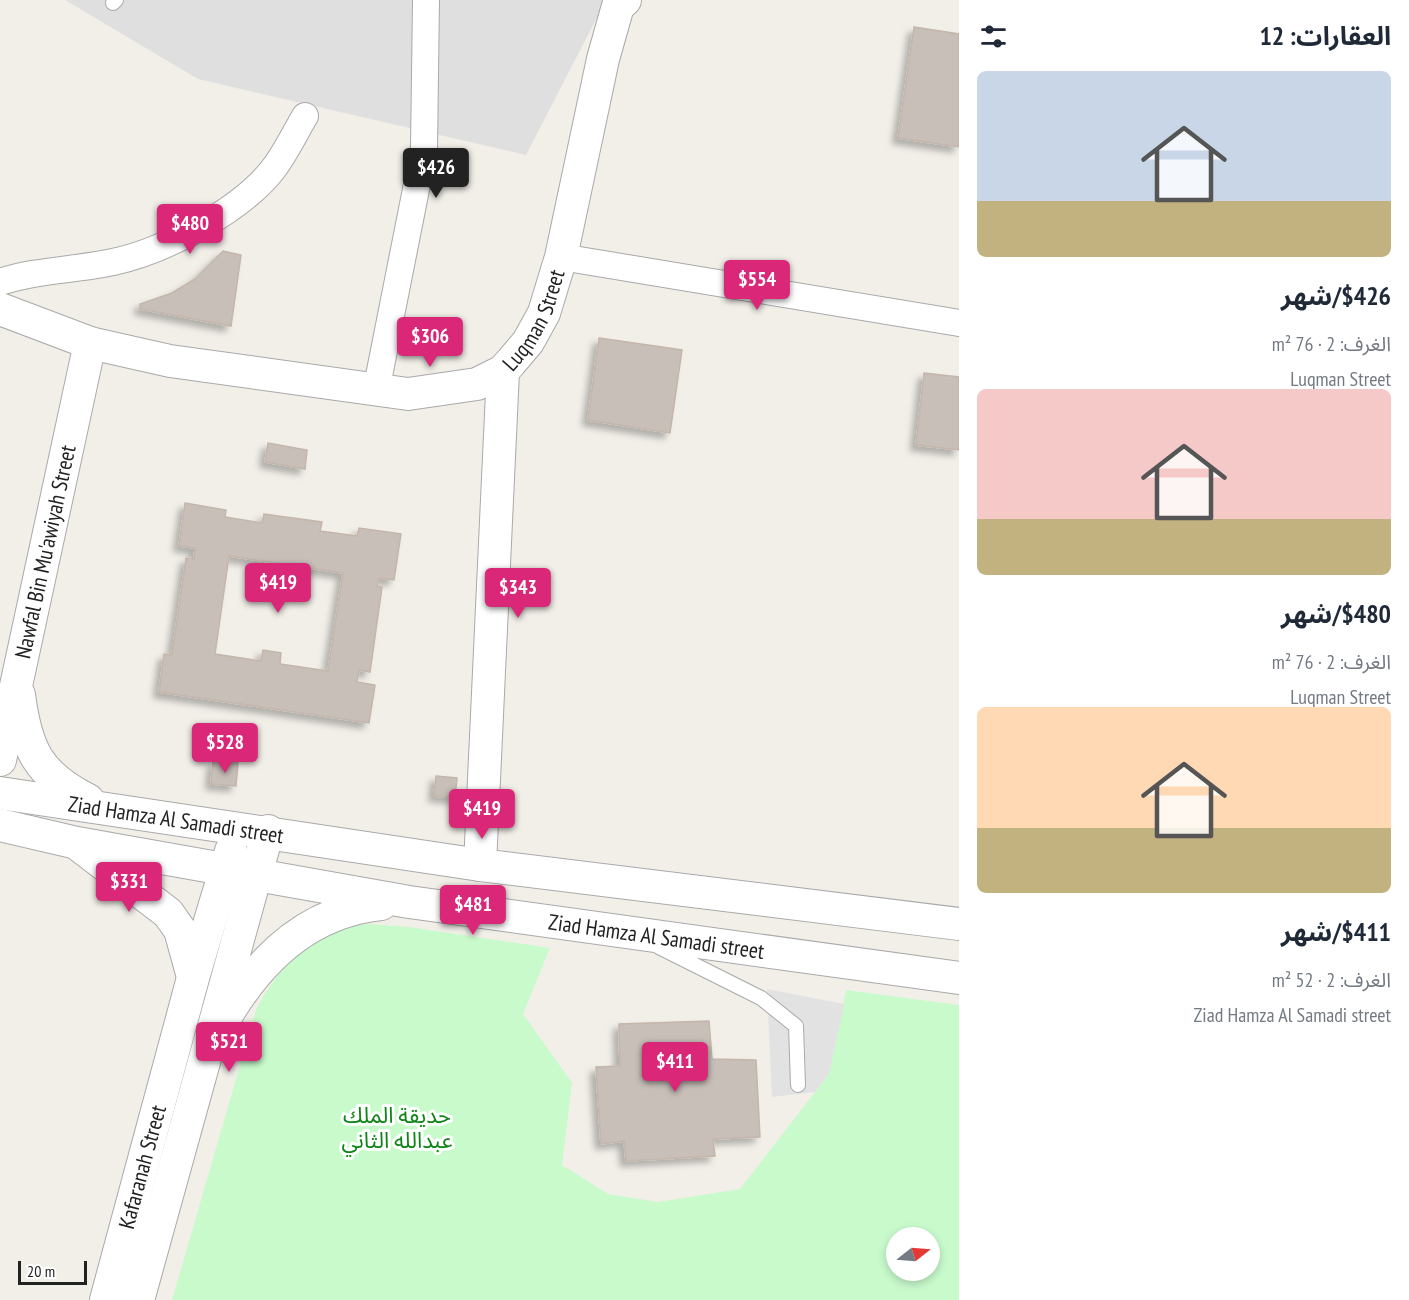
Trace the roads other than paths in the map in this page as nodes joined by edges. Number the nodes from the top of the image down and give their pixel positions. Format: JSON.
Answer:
{"nodes":[{"id":1,"x":426,"y":0,"type":"edge"},
{"id":2,"x":620,"y":2,"type":"edge"},
{"id":3,"x":304,"y":116,"type":"dead end"},
{"id":4,"x":561,"y":257,"type":"junction"},
{"id":5,"x":0,"y":282,"type":"edge"},
{"id":6,"x":0,"y":309,"type":"edge"},
{"id":7,"x":959,"y":323,"type":"edge"},
{"id":8,"x":90,"y":344,"type":"junction"},
{"id":9,"x":503,"y":370,"type":"junction"},
{"id":10,"x":376,"y":391,"type":"junction"},
{"id":11,"x":17,"y":680,"type":"junction"},
{"id":12,"x":0,"y":760,"type":"edge"},
{"id":13,"x":0,"y":793,"type":"edge"},
{"id":14,"x":105,"y":808,"type":"junction"},
{"id":15,"x":0,"y":825,"type":"edge"},
{"id":16,"x":253,"y":829,"type":"junction"},
{"id":17,"x":77,"y":843,"type":"junction"},
{"id":18,"x":480,"y":865,"type":"junction"},
{"id":19,"x":226,"y":870,"type":"junction"},
{"id":20,"x":256,"y":877,"type":"junction"},
{"id":21,"x":409,"y":902,"type":"junction"},
{"id":22,"x":959,"y":924,"type":"edge"},
{"id":23,"x":624,"y":932,"type":"junction"},
{"id":24,"x":193,"y":978,"type":"junction"},
{"id":25,"x":959,"y":978,"type":"edge"},
{"id":26,"x":213,"y":1037,"type":"junction"},
{"id":27,"x":798,"y":1085,"type":"dead end"},
{"id":28,"x":106,"y":1300,"type":"edge"},
{"id":29,"x":138,"y":1300,"type":"edge"}],
"edges":[{"from":1,"to":10,"type":"street"},
{"from":2,"to":4,"type":"street","name":"Luqman Street"},
{"from":3,"to":5,"type":"street"},
{"from":4,"to":7,"type":"street"},
{"from":4,"to":9,"type":"street","name":"Luqman Street"},
{"from":6,"to":8,"type":"street","name":"Luqman Street"},
{"from":8,"to":10,"type":"street","name":"Luqman Street"},
{"from":8,"to":11,"type":"street","name":"Nawfal Bin Mu'awiyah Street"},
{"from":9,"to":10,"type":"street","name":"Luqman Street"},
{"from":9,"to":18,"type":"street"},
{"from":11,"to":12,"type":"street","name":"Nawfal Bin Mu'awiyah Street"},
{"from":11,"to":14,"type":"street"},
{"from":13,"to":14,"type":"street","name":"Ziad Hamza Al Samadi street"},
{"from":14,"to":16,"type":"street","name":"Ziad Hamza Al Samadi street"},
{"from":15,"to":17,"type":"street","name":"Ziad Hamza Al Samadi street"},
{"from":16,"to":18,"type":"street","name":"Ziad Hamza Al Samadi street"},
{"from":16,"to":19,"type":"street","name":"Kafaranah Street"},
{"from":16,"to":20,"type":"street","name":"Kafaranah Street"},
{"from":17,"to":19,"type":"street","name":"Ziad Hamza Al Samadi street"},
{"from":17,"to":24,"type":"street"},
{"from":18,"to":22,"type":"street","name":"Ziad Hamza Al Samadi street"},
{"from":19,"to":20,"type":"street","name":"Ziad Hamza Al Samadi street"},
{"from":19,"to":24,"type":"street","name":"Kafaranah Street"},
{"from":20,"to":21,"type":"street","name":"Ziad Hamza Al Samadi street"},
{"from":20,"to":26,"type":"street","name":"Kafaranah Street"},
{"from":21,"to":23,"type":"street","name":"Ziad Hamza Al Samadi street"},
{"from":21,"to":26,"type":"street"},
{"from":23,"to":25,"type":"street","name":"Ziad Hamza Al Samadi street"},
{"from":23,"to":27,"type":"lane"},
{"from":24,"to":28,"type":"street","name":"Kafaranah Street"},
{"from":26,"to":29,"type":"street","name":"Kafaranah Street"}]}
